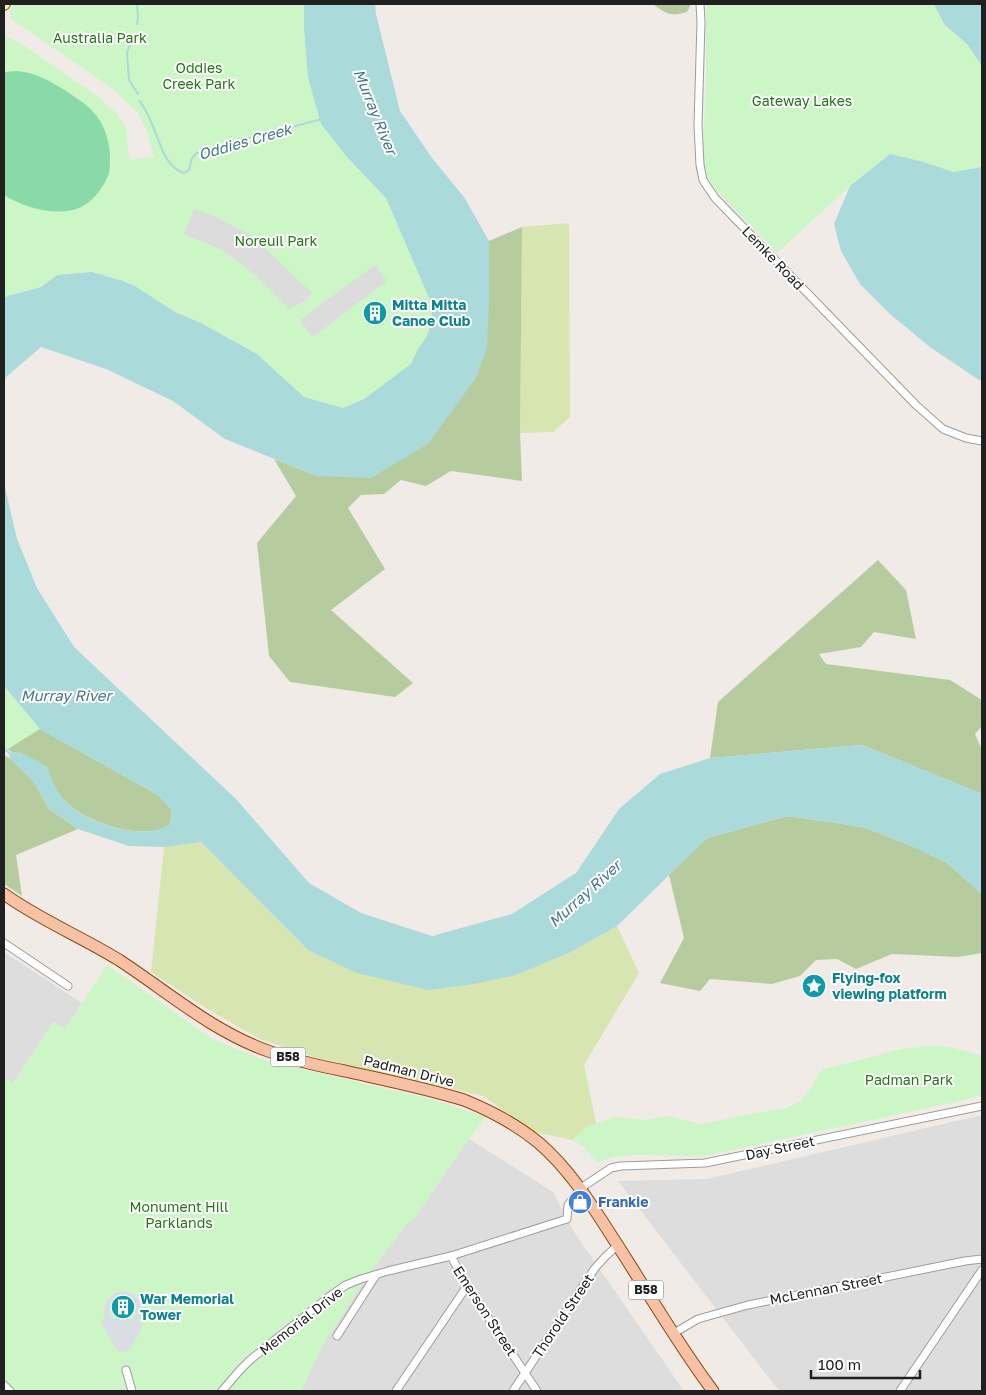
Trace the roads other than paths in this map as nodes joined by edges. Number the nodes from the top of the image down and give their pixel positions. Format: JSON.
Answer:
{"nodes":[{"id":1,"x":700,"y":4,"type":"edge"},
{"id":2,"x":982,"y":441,"type":"edge"},
{"id":3,"x":4,"y":894,"type":"edge"},
{"id":4,"x":4,"y":943,"type":"edge"},
{"id":5,"x":68,"y":986,"type":"dead end"},
{"id":6,"x":982,"y":1106,"type":"edge"},
{"id":7,"x":581,"y":1188,"type":"junction"},
{"id":8,"x":618,"y":1245,"type":"junction"},
{"id":9,"x":450,"y":1256,"type":"junction"},
{"id":10,"x":982,"y":1259,"type":"edge"},
{"id":11,"x":982,"y":1270,"type":"edge"},
{"id":12,"x":376,"y":1275,"type":"junction"},
{"id":13,"x":467,"y":1286,"type":"junction"},
{"id":14,"x":674,"y":1333,"type":"junction"},
{"id":15,"x":337,"y":1336,"type":"dead end"},
{"id":16,"x":126,"y":1370,"type":"dead end"},
{"id":17,"x":525,"y":1373,"type":"junction"},
{"id":18,"x":4,"y":1385,"type":"edge"},
{"id":19,"x":10,"y":1391,"type":"edge"},
{"id":20,"x":132,"y":1391,"type":"edge"},
{"id":21,"x":222,"y":1391,"type":"edge"},
{"id":22,"x":396,"y":1391,"type":"edge"},
{"id":23,"x":513,"y":1391,"type":"edge"},
{"id":24,"x":537,"y":1391,"type":"edge"},
{"id":25,"x":712,"y":1391,"type":"edge"},
{"id":26,"x":900,"y":1391,"type":"edge"}],
"edges":[{"from":1,"to":2,"type":"street","name":"Lemke Road"},
{"from":3,"to":7,"type":"main road","name":"Padman Drive","number":"B58"},
{"from":4,"to":5,"type":"street"},
{"from":6,"to":7,"type":"street","name":"Day Street"},
{"from":7,"to":8,"type":"main road","name":"Padman Drive","number":"B58"},
{"from":7,"to":9,"type":"street","name":"Memorial Drive"},
{"from":8,"to":14,"type":"main road","name":"Padman Drive","number":"B58"},
{"from":8,"to":17,"type":"street","name":"Thorold Street"},
{"from":9,"to":12,"type":"street","name":"Memorial Drive"},
{"from":9,"to":13,"type":"street","name":"Emerson Street"},
{"from":10,"to":14,"type":"street","name":"McLennan Street"},
{"from":11,"to":26,"type":"street"},
{"from":12,"to":15,"type":"street"},
{"from":12,"to":21,"type":"street","name":"Memorial Drive"},
{"from":13,"to":17,"type":"street","name":"Emerson Street"},
{"from":13,"to":22,"type":"street"},
{"from":14,"to":25,"type":"main road","name":"Padman Drive","number":"B58"},
{"from":16,"to":20,"type":"street"},
{"from":17,"to":23,"type":"street","name":"Thorold Street"},
{"from":17,"to":24,"type":"street","name":"Emerson Street"},
{"from":18,"to":19,"type":"street"}]}
